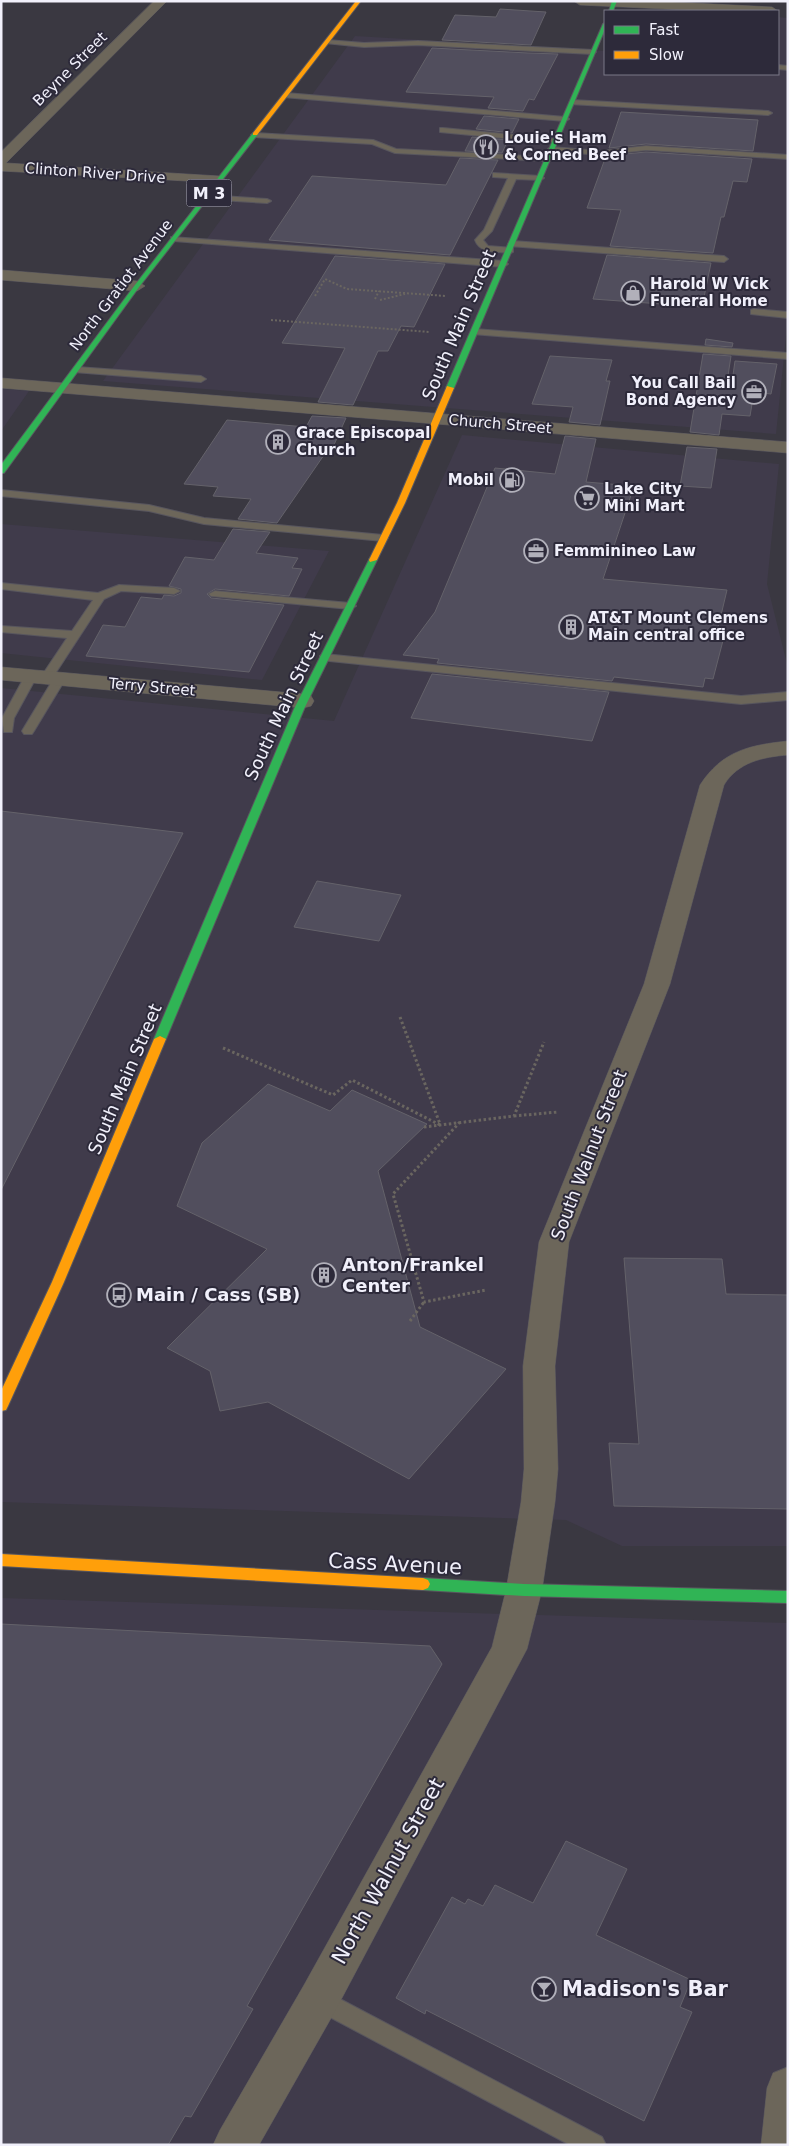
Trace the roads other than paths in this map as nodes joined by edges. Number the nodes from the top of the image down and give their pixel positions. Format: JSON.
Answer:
{"nodes":[{"id":1,"x":161,"y":1,"type":"edge"},
{"id":2,"x":359,"y":1,"type":"edge"},
{"id":3,"x":580,"y":1,"type":"edge"},
{"id":4,"x":613,"y":5,"type":"edge"},
{"id":5,"x":731,"y":10,"type":"edge"},
{"id":6,"x":604,"y":27,"type":"edge"},
{"id":7,"x":327,"y":42,"type":"junction"},
{"id":8,"x":595,"y":55,"type":"junction"},
{"id":9,"x":286,"y":95,"type":"junction"},
{"id":10,"x":572,"y":102,"type":"junction"},
{"id":11,"x":768,"y":113,"type":"dead end"},
{"id":12,"x":565,"y":119,"type":"junction"},
{"id":13,"x":443,"y":130,"type":"dead end"},
{"id":14,"x":255,"y":134,"type":"junction"},
{"id":15,"x":552,"y":150,"type":"junction"},
{"id":16,"x":788,"y":157,"type":"edge"},
{"id":17,"x":1,"y":160,"type":"edge"},
{"id":18,"x":1,"y":167,"type":"edge"},
{"id":19,"x":496,"y":175,"type":"dead end"},
{"id":20,"x":513,"y":176,"type":"junction"},
{"id":21,"x":540,"y":178,"type":"junction"},
{"id":22,"x":219,"y":180,"type":"junction"},
{"id":23,"x":206,"y":197,"type":"junction"},
{"id":24,"x":267,"y":201,"type":"dead end"},
{"id":25,"x":174,"y":239,"type":"junction"},
{"id":26,"x":511,"y":247,"type":"junction"},
{"id":27,"x":724,"y":259,"type":"dead end"},
{"id":28,"x":504,"y":264,"type":"junction"},
{"id":29,"x":1,"y":275,"type":"edge"},
{"id":30,"x":137,"y":286,"type":"junction"},
{"id":31,"x":754,"y":312,"type":"dead end"},
{"id":32,"x":788,"y":315,"type":"edge"},
{"id":33,"x":475,"y":332,"type":"junction"},
{"id":34,"x":788,"y":356,"type":"edge"},
{"id":35,"x":77,"y":370,"type":"junction"},
{"id":36,"x":201,"y":379,"type":"dead end"},
{"id":37,"x":1,"y":383,"type":"edge"},
{"id":38,"x":63,"y":388,"type":"junction"},
{"id":39,"x":438,"y":419,"type":"junction"},
{"id":40,"x":788,"y":448,"type":"edge"},
{"id":41,"x":1,"y":471,"type":"edge"},
{"id":42,"x":1,"y":493,"type":"edge"},
{"id":43,"x":384,"y":538,"type":"junction"},
{"id":44,"x":1,"y":586,"type":"edge"},
{"id":45,"x":174,"y":591,"type":"dead end"},
{"id":46,"x":215,"y":594,"type":"dead end"},
{"id":47,"x":100,"y":597,"type":"junction"},
{"id":48,"x":350,"y":606,"type":"junction"},
{"id":49,"x":1,"y":629,"type":"edge"},
{"id":50,"x":75,"y":635,"type":"junction"},
{"id":51,"x":324,"y":658,"type":"junction"},
{"id":52,"x":1,"y":673,"type":"edge"},
{"id":53,"x":46,"y":677,"type":"junction"},
{"id":54,"x":788,"y":696,"type":"edge"},
{"id":55,"x":303,"y":701,"type":"junction"},
{"id":56,"x":8,"y":729,"type":"dead end"},
{"id":57,"x":28,"y":731,"type":"dead end"},
{"id":58,"x":788,"y":748,"type":"edge"},
{"id":59,"x":1,"y":1406,"type":"edge"},
{"id":60,"x":1,"y":1560,"type":"edge"},
{"id":61,"x":524,"y":1590,"type":"junction"},
{"id":62,"x":788,"y":1597,"type":"edge"},
{"id":63,"x":319,"y":1999,"type":"junction"},
{"id":64,"x":788,"y":2088,"type":"edge"},
{"id":65,"x":235,"y":2145,"type":"edge"},
{"id":66,"x":594,"y":2145,"type":"edge"},
{"id":67,"x":783,"y":2145,"type":"edge"}],
"edges":[{"from":1,"to":17,"type":"street","name":"Beyne Street"},
{"from":2,"to":7,"type":"street","name":"North Gratiot Avenue","number":"M 3"},
{"from":3,"to":4,"type":"street"},
{"from":4,"to":5,"type":"street"},
{"from":6,"to":8,"type":"street","name":"South Main Street"},
{"from":7,"to":8,"type":"lane"},
{"from":7,"to":9,"type":"street","name":"North Gratiot Avenue","number":"M 3"},
{"from":8,"to":10,"type":"street","name":"South Main Street"},
{"from":9,"to":12,"type":"lane"},
{"from":9,"to":14,"type":"street","name":"North Gratiot Avenue","number":"M 3"},
{"from":10,"to":11,"type":"lane"},
{"from":10,"to":12,"type":"street","name":"South Main Street"},
{"from":12,"to":15,"type":"street","name":"South Main Street"},
{"from":13,"to":15,"type":"lane"},
{"from":14,"to":15,"type":"lane"},
{"from":14,"to":22,"type":"street","name":"North Gratiot Avenue","number":"M 3"},
{"from":15,"to":16,"type":"lane"},
{"from":15,"to":21,"type":"street","name":"South Main Street"},
{"from":18,"to":22,"type":"street","name":"Clinton River Drive"},
{"from":19,"to":20,"type":"lane"},
{"from":20,"to":21,"type":"lane"},
{"from":20,"to":26,"type":"lane"},
{"from":21,"to":26,"type":"street","name":"South Main Street"},
{"from":22,"to":23,"type":"street","name":"North Gratiot Avenue","number":"M 3"},
{"from":23,"to":24,"type":"lane"},
{"from":23,"to":25,"type":"street","name":"North Gratiot Avenue","number":"M 3"},
{"from":25,"to":28,"type":"lane"},
{"from":25,"to":30,"type":"street","name":"North Gratiot Avenue","number":"M 3"},
{"from":26,"to":27,"type":"lane"},
{"from":26,"to":28,"type":"street","name":"South Main Street"},
{"from":28,"to":33,"type":"street","name":"South Main Street"},
{"from":29,"to":30,"type":"street"},
{"from":30,"to":35,"type":"street","name":"North Gratiot Avenue","number":"M 3"},
{"from":31,"to":32,"type":"lane"},
{"from":33,"to":34,"type":"lane"},
{"from":33,"to":39,"type":"street","name":"South Main Street"},
{"from":35,"to":36,"type":"lane"},
{"from":35,"to":38,"type":"street","name":"North Gratiot Avenue","number":"M 3"},
{"from":37,"to":38,"type":"street","name":"Church Street"},
{"from":38,"to":39,"type":"street","name":"Church Street"},
{"from":38,"to":41,"type":"street","name":"North Gratiot Avenue","number":"M 3"},
{"from":39,"to":40,"type":"street","name":"Church Street"},
{"from":39,"to":43,"type":"street","name":"South Main Street"},
{"from":42,"to":43,"type":"lane"},
{"from":43,"to":48,"type":"street","name":"South Main Street"},
{"from":44,"to":47,"type":"lane"},
{"from":45,"to":47,"type":"lane"},
{"from":46,"to":48,"type":"lane"},
{"from":47,"to":50,"type":"lane"},
{"from":48,"to":51,"type":"street","name":"South Main Street"},
{"from":49,"to":50,"type":"lane"},
{"from":50,"to":53,"type":"lane"},
{"from":51,"to":54,"type":"lane"},
{"from":51,"to":55,"type":"street","name":"South Main Street"},
{"from":52,"to":53,"type":"street","name":"Terry Street"},
{"from":53,"to":55,"type":"street","name":"Terry Street"},
{"from":53,"to":56,"type":"lane"},
{"from":53,"to":57,"type":"lane"},
{"from":55,"to":59,"type":"street","name":"South Main Street"},
{"from":58,"to":61,"type":"street","name":"South Walnut Street"},
{"from":60,"to":61,"type":"street","name":"Cass Avenue"},
{"from":61,"to":62,"type":"street","name":"Cass Avenue"},
{"from":61,"to":63,"type":"street","name":"North Walnut Street"},
{"from":63,"to":65,"type":"street","name":"North Walnut Street"},
{"from":63,"to":66,"type":"lane"},
{"from":64,"to":67,"type":"street"}]}
